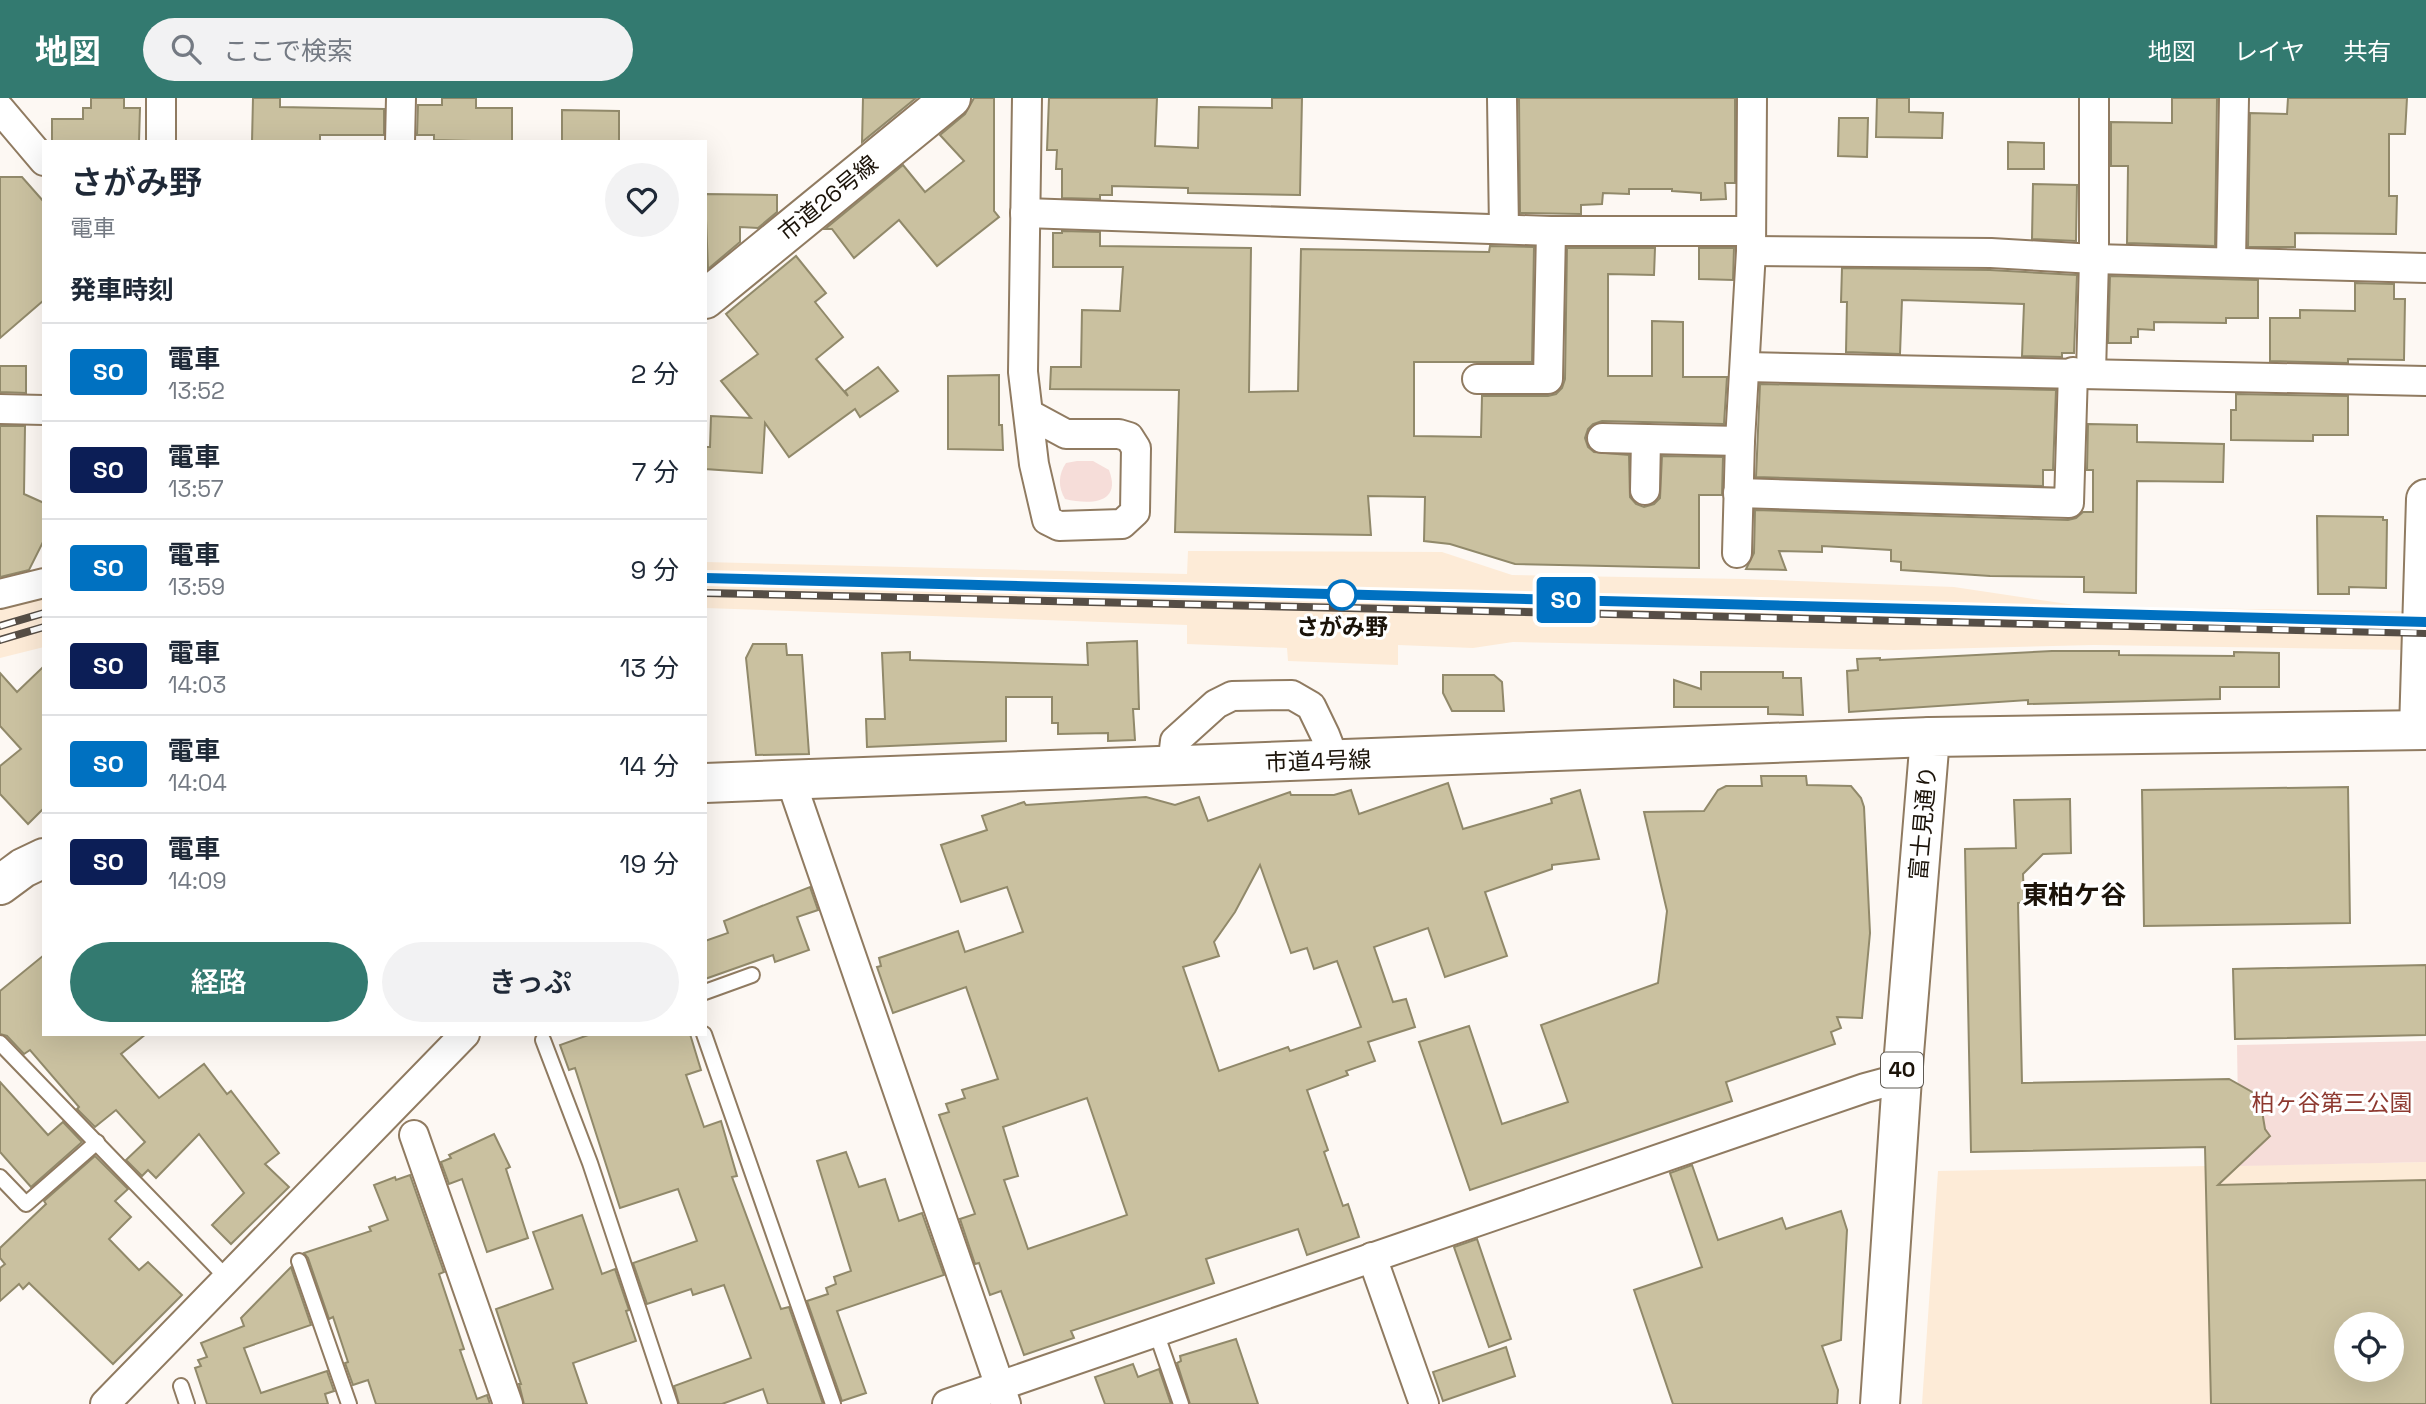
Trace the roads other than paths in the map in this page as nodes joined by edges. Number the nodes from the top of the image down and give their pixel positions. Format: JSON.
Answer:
{"nodes":[{"id":1,"x":161,"y":98,"type":"edge"},
{"id":2,"x":401,"y":98,"type":"edge"},
{"id":3,"x":951,"y":98,"type":"edge"},
{"id":4,"x":1027,"y":98,"type":"edge"},
{"id":5,"x":1502,"y":98,"type":"edge"},
{"id":6,"x":1752,"y":98,"type":"edge"},
{"id":7,"x":2094,"y":98,"type":"edge"},
{"id":8,"x":2234,"y":98,"type":"edge"},
{"id":9,"x":0,"y":109,"type":"edge"},
{"id":10,"x":161,"y":140,"type":"edge"},
{"id":11,"x":400,"y":140,"type":"edge"},
{"id":12,"x":42,"y":159,"type":"edge"},
{"id":13,"x":1025,"y":213,"type":"junction"},
{"id":14,"x":1504,"y":229,"type":"junction"},
{"id":15,"x":1551,"y":231,"type":"junction"},
{"id":16,"x":1751,"y":241,"type":"junction"},
{"id":17,"x":2094,"y":259,"type":"junction"},
{"id":18,"x":2231,"y":261,"type":"junction"},
{"id":19,"x":2426,"y":268,"type":"edge"},
{"id":20,"x":707,"y":297,"type":"edge"},
{"id":21,"x":1746,"y":367,"type":"junction"},
{"id":22,"x":2082,"y":373,"type":"junction"},
{"id":23,"x":1477,"y":379,"type":"dead end"},
{"id":24,"x":2426,"y":381,"type":"edge"},
{"id":25,"x":0,"y":409,"type":"edge"},
{"id":26,"x":42,"y":410,"type":"edge"},
{"id":27,"x":1029,"y":414,"type":"junction"},
{"id":28,"x":1602,"y":438,"type":"dead end"},
{"id":29,"x":1646,"y":439,"type":"junction"},
{"id":30,"x":1740,"y":441,"type":"junction"},
{"id":31,"x":1645,"y":490,"type":"dead end"},
{"id":32,"x":1738,"y":493,"type":"junction"},
{"id":33,"x":2426,"y":499,"type":"edge"},
{"id":34,"x":1737,"y":553,"type":"dead end"},
{"id":35,"x":42,"y":584,"type":"edge"},
{"id":36,"x":0,"y":594,"type":"edge"},
{"id":37,"x":2423,"y":730,"type":"edge"},
{"id":38,"x":1930,"y":737,"type":"junction"},
{"id":39,"x":1335,"y":761,"type":"junction"},
{"id":40,"x":1172,"y":766,"type":"junction"},
{"id":41,"x":791,"y":781,"type":"junction"},
{"id":42,"x":707,"y":783,"type":"edge"},
{"id":43,"x":752,"y":975,"type":"dead end"},
{"id":44,"x":707,"y":991,"type":"edge"},
{"id":45,"x":463,"y":1036,"type":"edge"},
{"id":46,"x":705,"y":1036,"type":"edge"},
{"id":47,"x":544,"y":1040,"type":"dead end"},
{"id":48,"x":0,"y":1043,"type":"edge"},
{"id":49,"x":1902,"y":1078,"type":"junction"},
{"id":50,"x":414,"y":1135,"type":"dead end"},
{"id":51,"x":97,"y":1142,"type":"junction"},
{"id":52,"x":0,"y":1177,"type":"edge"},
{"id":53,"x":1372,"y":1257,"type":"junction"},
{"id":54,"x":299,"y":1261,"type":"dead end"},
{"id":55,"x":227,"y":1278,"type":"junction"},
{"id":56,"x":1156,"y":1332,"type":"junction"},
{"id":57,"x":181,"y":1386,"type":"dead end"},
{"id":58,"x":1003,"y":1395,"type":"edge"},
{"id":59,"x":105,"y":1404,"type":"edge"},
{"id":60,"x":187,"y":1404,"type":"edge"},
{"id":61,"x":349,"y":1404,"type":"edge"},
{"id":62,"x":508,"y":1404,"type":"edge"},
{"id":63,"x":670,"y":1404,"type":"edge"},
{"id":64,"x":833,"y":1404,"type":"edge"},
{"id":65,"x":947,"y":1404,"type":"edge"},
{"id":66,"x":1181,"y":1404,"type":"edge"},
{"id":67,"x":1424,"y":1404,"type":"edge"},
{"id":68,"x":1880,"y":1404,"type":"edge"}],
"edges":[{"from":1,"to":10,"type":"street"},
{"from":2,"to":11,"type":"street"},
{"from":3,"to":20,"type":"street","name":"市道26号線"},
{"from":4,"to":13,"type":"street"},
{"from":5,"to":14,"type":"street"},
{"from":6,"to":16,"type":"street"},
{"from":7,"to":17,"type":"street"},
{"from":8,"to":18,"type":"street"},
{"from":9,"to":12,"type":"street"},
{"from":13,"to":14,"type":"street"},
{"from":13,"to":27,"type":"street"},
{"from":14,"to":15,"type":"street"},
{"from":15,"to":16,"type":"street"},
{"from":15,"to":23,"type":"street"},
{"from":16,"to":17,"type":"street"},
{"from":16,"to":21,"type":"street"},
{"from":17,"to":18,"type":"street"},
{"from":17,"to":22,"type":"street"},
{"from":18,"to":19,"type":"street"},
{"from":21,"to":22,"type":"street"},
{"from":21,"to":30,"type":"street"},
{"from":22,"to":24,"type":"street"},
{"from":22,"to":32,"type":"street"},
{"from":25,"to":26,"type":"street"},
{"from":27,"to":27,"type":"street"},
{"from":28,"to":29,"type":"street"},
{"from":29,"to":30,"type":"street"},
{"from":29,"to":31,"type":"street"},
{"from":30,"to":32,"type":"street"},
{"from":32,"to":34,"type":"street"},
{"from":33,"to":37,"type":"street"},
{"from":35,"to":36,"type":"street"},
{"from":37,"to":38,"type":"street","name":"富士見通り"},
{"from":38,"to":39,"type":"street","name":"市道4号線"},
{"from":38,"to":49,"type":"street","name":"富士見通り","number":"40"},
{"from":39,"to":40,"type":"street","name":"市道4号線"},
{"from":39,"to":40,"type":"street"},
{"from":40,"to":41,"type":"street","name":"市道4号線"},
{"from":41,"to":42,"type":"street","name":"市道4号線"},
{"from":41,"to":58,"type":"street"},
{"from":43,"to":44,"type":"lane"},
{"from":45,"to":55,"type":"street"},
{"from":46,"to":64,"type":"lane"},
{"from":47,"to":63,"type":"lane"},
{"from":48,"to":51,"type":"lane"},
{"from":49,"to":53,"type":"street"},
{"from":49,"to":68,"type":"street","name":"富士見通り","number":"40"},
{"from":50,"to":62,"type":"street"},
{"from":51,"to":52,"type":"lane"},
{"from":51,"to":55,"type":"lane"},
{"from":53,"to":56,"type":"street"},
{"from":53,"to":67,"type":"street"},
{"from":54,"to":61,"type":"lane"},
{"from":55,"to":59,"type":"street"},
{"from":56,"to":58,"type":"street"},
{"from":56,"to":66,"type":"lane"},
{"from":57,"to":60,"type":"lane"},
{"from":58,"to":65,"type":"street"}]}
